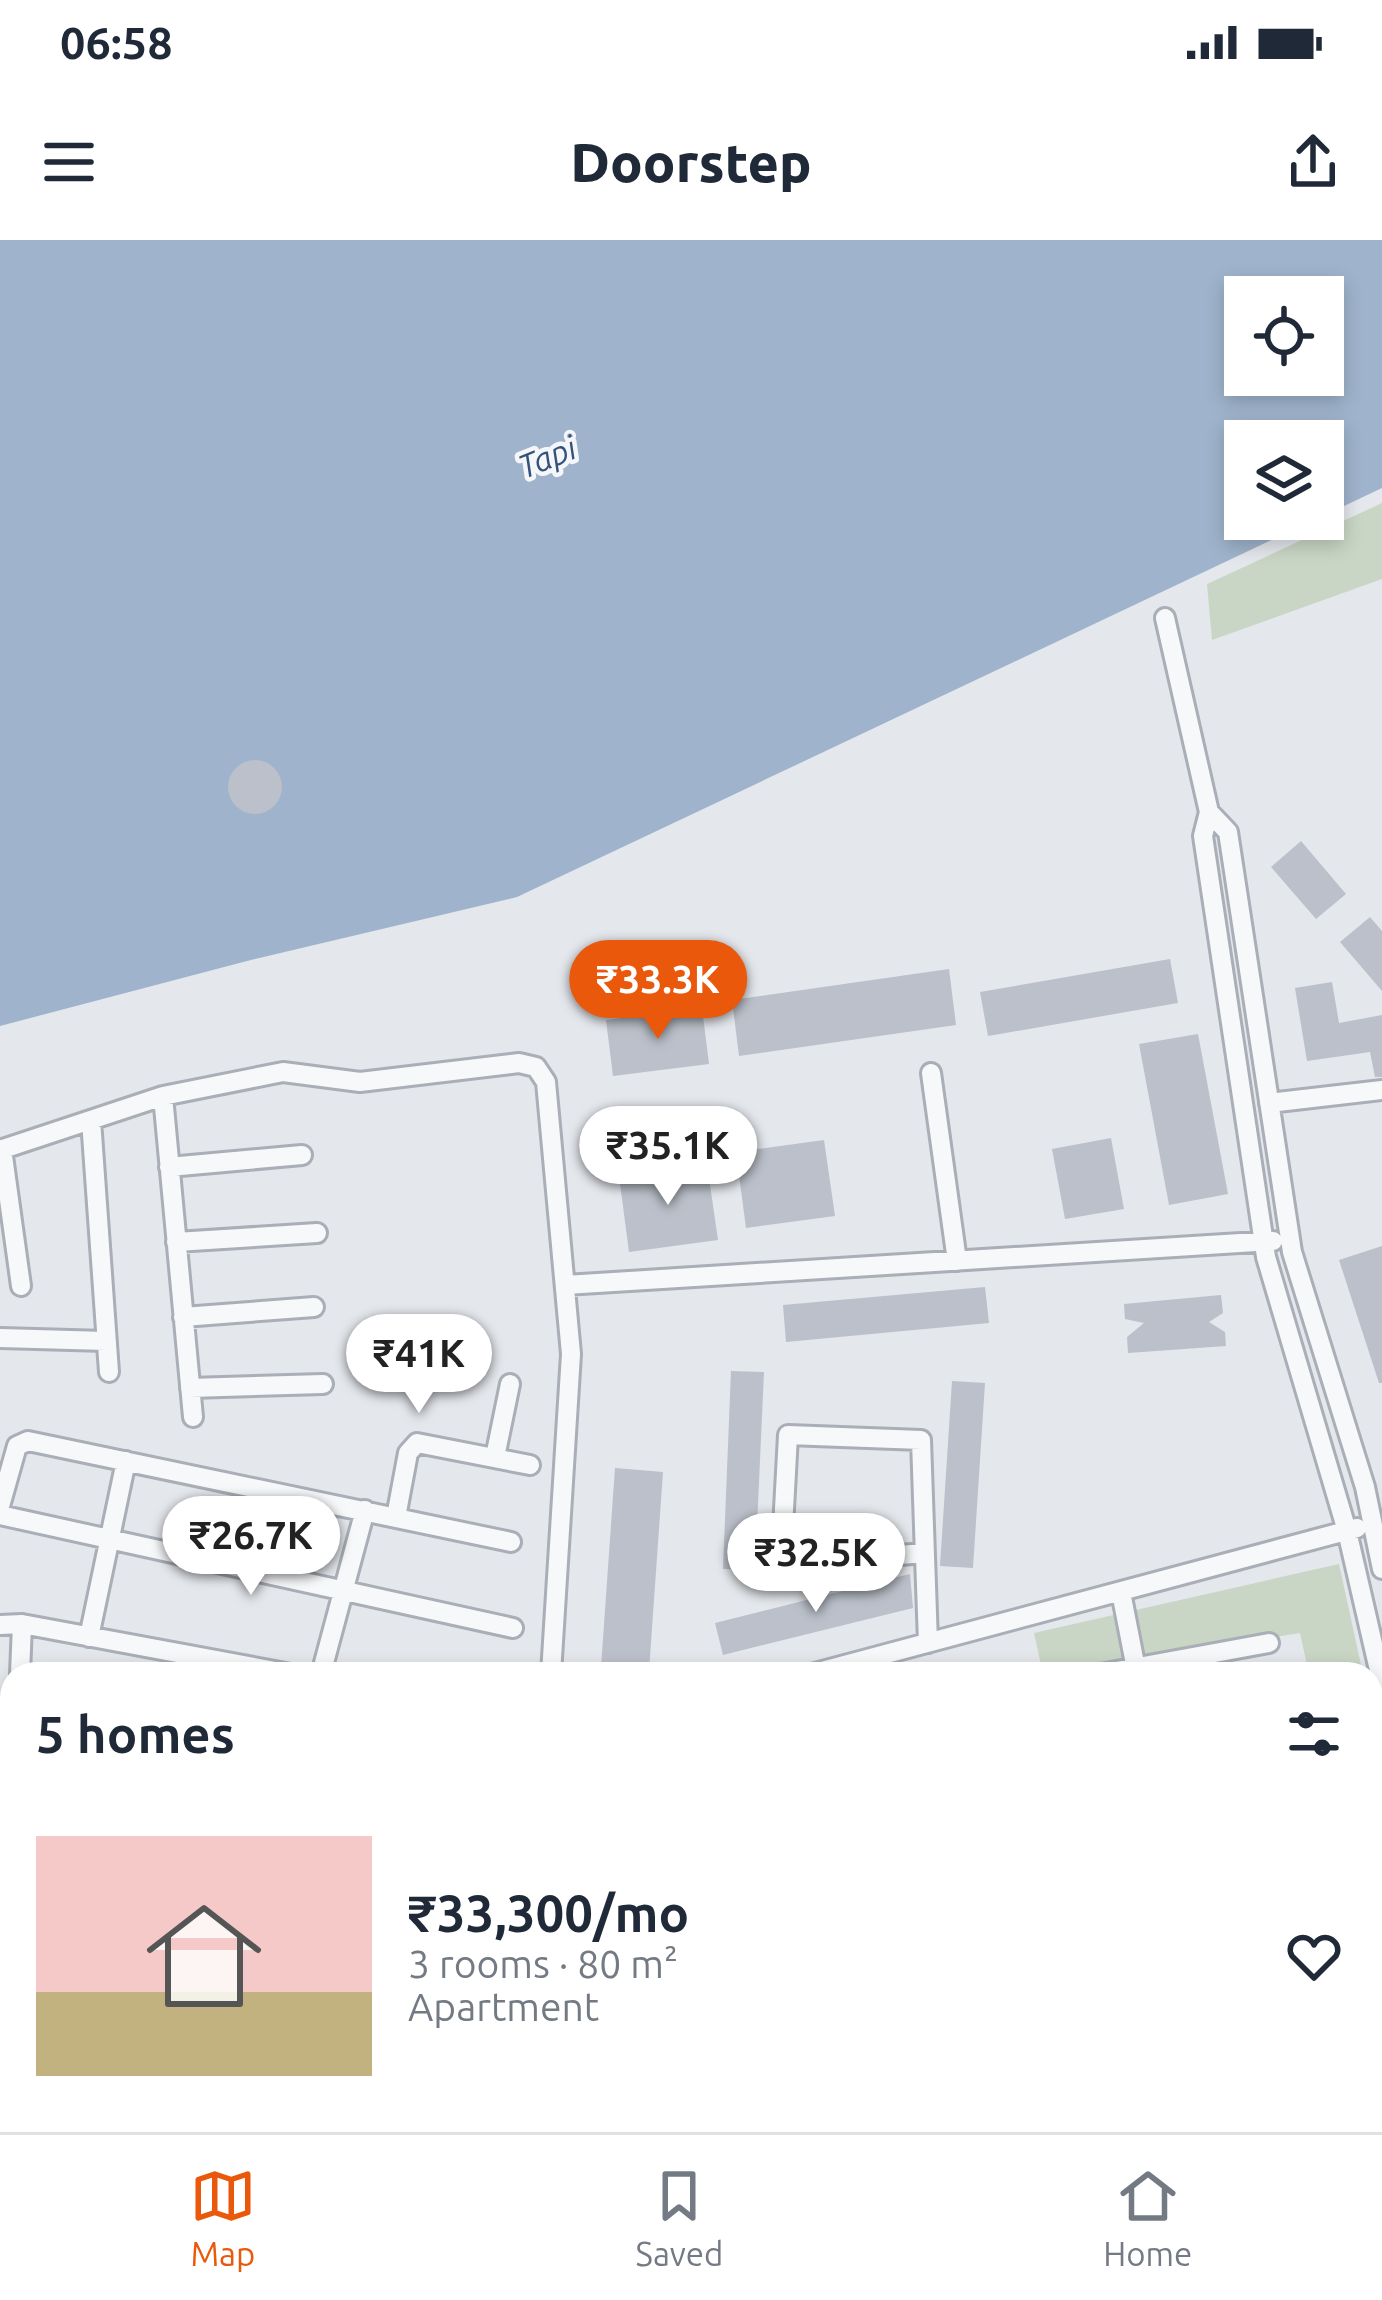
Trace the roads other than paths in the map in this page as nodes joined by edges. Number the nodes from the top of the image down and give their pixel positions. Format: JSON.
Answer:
{"nodes":[{"id":1,"x":1165,"y":618,"type":"dead end"},
{"id":2,"x":1209,"y":812,"type":"junction"},
{"id":3,"x":932,"y":1073,"type":"dead end"},
{"id":4,"x":1382,"y":1090,"type":"edge"},
{"id":5,"x":163,"y":1096,"type":"junction"},
{"id":6,"x":1269,"y":1103,"type":"junction"},
{"id":7,"x":91,"y":1120,"type":"junction"},
{"id":8,"x":1,"y":1149,"type":"edge"},
{"id":9,"x":302,"y":1155,"type":"dead end"},
{"id":10,"x":169,"y":1167,"type":"junction"},
{"id":11,"x":316,"y":1233,"type":"dead end"},
{"id":12,"x":1290,"y":1238,"type":"junction"},
{"id":13,"x":176,"y":1242,"type":"junction"},
{"id":14,"x":1264,"y":1242,"type":"junction"},
{"id":15,"x":957,"y":1261,"type":"junction"},
{"id":16,"x":565,"y":1285,"type":"junction"},
{"id":17,"x":21,"y":1286,"type":"dead end"},
{"id":18,"x":314,"y":1307,"type":"dead end"},
{"id":19,"x":183,"y":1316,"type":"junction"},
{"id":20,"x":0,"y":1338,"type":"edge"},
{"id":21,"x":106,"y":1341,"type":"junction"},
{"id":22,"x":109,"y":1372,"type":"dead end"},
{"id":23,"x":323,"y":1384,"type":"dead end"},
{"id":24,"x":510,"y":1384,"type":"dead end"},
{"id":25,"x":190,"y":1388,"type":"junction"},
{"id":26,"x":193,"y":1418,"type":"dead end"},
{"id":27,"x":495,"y":1457,"type":"junction"},
{"id":28,"x":125,"y":1461,"type":"junction"},
{"id":29,"x":530,"y":1465,"type":"dead end"},
{"id":30,"x":365,"y":1510,"type":"junction"},
{"id":31,"x":0,"y":1511,"type":"edge"},
{"id":32,"x":396,"y":1517,"type":"junction"},
{"id":33,"x":1377,"y":1522,"type":"edge"},
{"id":34,"x":1347,"y":1532,"type":"junction"},
{"id":35,"x":110,"y":1539,"type":"junction"},
{"id":36,"x":511,"y":1542,"type":"dead end"},
{"id":37,"x":924,"y":1553,"type":"dead end"},
{"id":38,"x":1382,"y":1569,"type":"edge"},
{"id":39,"x":345,"y":1591,"type":"junction"},
{"id":40,"x":1120,"y":1592,"type":"junction"},
{"id":41,"x":22,"y":1624,"type":"junction"},
{"id":42,"x":0,"y":1625,"type":"edge"},
{"id":43,"x":513,"y":1628,"type":"dead end"},
{"id":44,"x":89,"y":1636,"type":"junction"},
{"id":45,"x":928,"y":1643,"type":"junction"},
{"id":46,"x":1269,"y":1643,"type":"dead end"},
{"id":47,"x":20,"y":1662,"type":"edge"},
{"id":48,"x":227,"y":1662,"type":"edge"},
{"id":49,"x":324,"y":1662,"type":"edge"},
{"id":50,"x":552,"y":1662,"type":"edge"},
{"id":51,"x":856,"y":1662,"type":"edge"},
{"id":52,"x":1135,"y":1662,"type":"edge"},
{"id":53,"x":1176,"y":1662,"type":"edge"},
{"id":54,"x":1377,"y":1662,"type":"edge"}],
"edges":[{"from":1,"to":2,"type":"street"},
{"from":2,"to":6,"type":"street"},
{"from":2,"to":14,"type":"street"},
{"from":3,"to":15,"type":"street"},
{"from":4,"to":6,"type":"street"},
{"from":5,"to":7,"type":"street"},
{"from":5,"to":10,"type":"street"},
{"from":5,"to":16,"type":"street"},
{"from":6,"to":12,"type":"street"},
{"from":7,"to":8,"type":"street"},
{"from":7,"to":21,"type":"street"},
{"from":8,"to":17,"type":"street"},
{"from":9,"to":10,"type":"street"},
{"from":10,"to":13,"type":"street"},
{"from":11,"to":13,"type":"street"},
{"from":12,"to":14,"type":"street"},
{"from":12,"to":33,"type":"street"},
{"from":13,"to":19,"type":"street"},
{"from":14,"to":15,"type":"street"},
{"from":14,"to":34,"type":"street"},
{"from":15,"to":16,"type":"street"},
{"from":16,"to":50,"type":"street"},
{"from":18,"to":19,"type":"street"},
{"from":19,"to":25,"type":"street"},
{"from":20,"to":21,"type":"street"},
{"from":21,"to":22,"type":"street"},
{"from":23,"to":25,"type":"street"},
{"from":24,"to":27,"type":"street"},
{"from":25,"to":26,"type":"street"},
{"from":27,"to":29,"type":"street"},
{"from":27,"to":32,"type":"street"},
{"from":28,"to":30,"type":"street"},
{"from":28,"to":31,"type":"street"},
{"from":28,"to":35,"type":"street"},
{"from":30,"to":32,"type":"street"},
{"from":30,"to":39,"type":"street"},
{"from":31,"to":35,"type":"street"},
{"from":32,"to":36,"type":"street"},
{"from":33,"to":34,"type":"street"},
{"from":33,"to":38,"type":"street"},
{"from":34,"to":40,"type":"street"},
{"from":34,"to":54,"type":"street"},
{"from":35,"to":39,"type":"street"},
{"from":35,"to":44,"type":"street"},
{"from":37,"to":45,"type":"street"},
{"from":39,"to":43,"type":"street"},
{"from":39,"to":49,"type":"street"},
{"from":40,"to":45,"type":"street"},
{"from":40,"to":52,"type":"street"},
{"from":41,"to":42,"type":"street"},
{"from":41,"to":44,"type":"street"},
{"from":41,"to":47,"type":"street"},
{"from":44,"to":48,"type":"street"},
{"from":45,"to":51,"type":"street"},
{"from":46,"to":53,"type":"street"}]}
